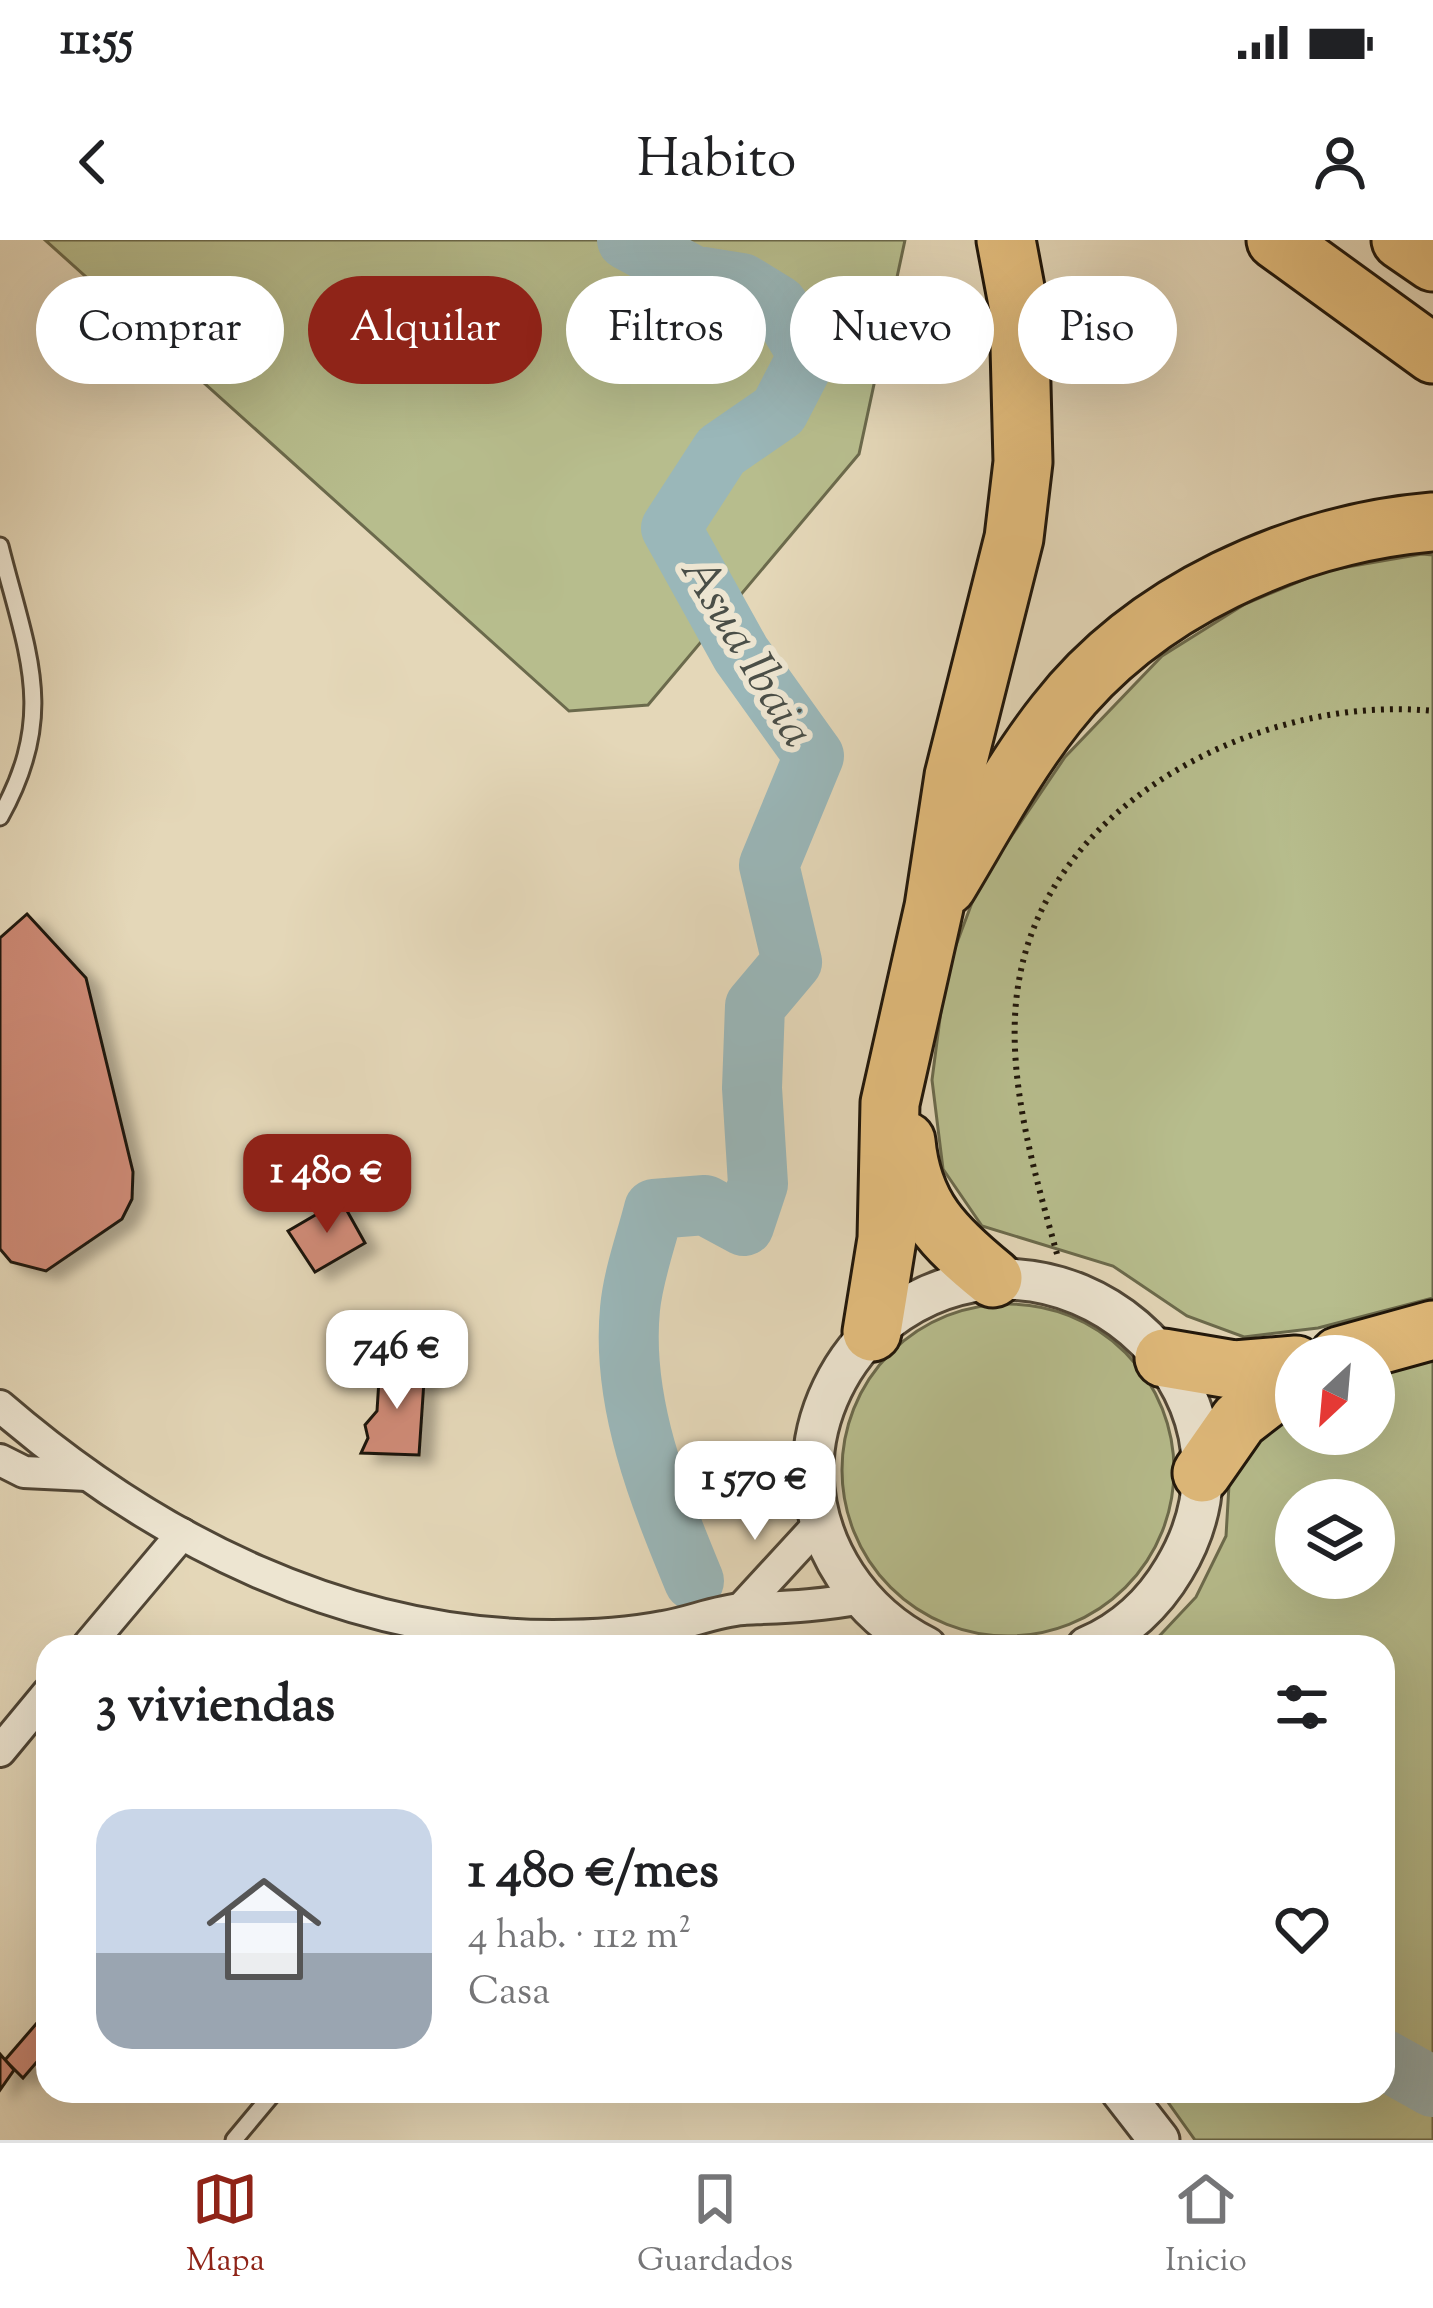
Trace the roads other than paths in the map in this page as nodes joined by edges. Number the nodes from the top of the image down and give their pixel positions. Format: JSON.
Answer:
{"nodes":[{"id":1,"x":1006,"y":240,"type":"edge"},
{"id":2,"x":1276,"y":240,"type":"edge"},
{"id":3,"x":1401,"y":240,"type":"edge"},
{"id":4,"x":1433,"y":262,"type":"edge"},
{"id":5,"x":1433,"y":354,"type":"edge"},
{"id":6,"x":1433,"y":522,"type":"edge"},
{"id":7,"x":0,"y":546,"type":"edge"},
{"id":8,"x":0,"y":817,"type":"edge"},
{"id":9,"x":934,"y":908,"type":"junction"},
{"id":10,"x":910,"y":1011,"type":"junction"},
{"id":11,"x":993,"y":1278,"type":"junction"},
{"id":12,"x":1433,"y":1330,"type":"edge"},
{"id":13,"x":872,"y":1332,"type":"junction"},
{"id":14,"x":1395,"y":1341,"type":"edge"},
{"id":15,"x":1164,"y":1358,"type":"junction"},
{"id":16,"x":1275,"y":1366,"type":"edge"},
{"id":17,"x":1275,"y":1392,"type":"edge"},
{"id":18,"x":0,"y":1406,"type":"edge"},
{"id":19,"x":0,"y":1460,"type":"edge"},
{"id":20,"x":1202,"y":1473,"type":"junction"},
{"id":21,"x":86,"y":1475,"type":"junction"},
{"id":22,"x":820,"y":1522,"type":"junction"},
{"id":23,"x":182,"y":1534,"type":"junction"},
{"id":24,"x":861,"y":1598,"type":"junction"},
{"id":25,"x":741,"y":1609,"type":"junction"},
{"id":26,"x":97,"y":1635,"type":"edge"},
{"id":27,"x":534,"y":1635,"type":"edge"},
{"id":28,"x":567,"y":1635,"type":"edge"},
{"id":29,"x":909,"y":1635,"type":"edge"},
{"id":30,"x":1107,"y":1635,"type":"edge"},
{"id":31,"x":36,"y":1708,"type":"edge"},
{"id":32,"x":0,"y":1751,"type":"edge"},
{"id":33,"x":265,"y":2103,"type":"edge"},
{"id":34,"x":234,"y":2140,"type":"edge"}],
"edges":[{"from":1,"to":9,"type":"highway"},
{"from":2,"to":5,"type":"highway"},
{"from":3,"to":4,"type":"highway"},
{"from":6,"to":9,"type":"highway"},
{"from":7,"to":8,"type":"lane"},
{"from":9,"to":10,"type":"highway"},
{"from":10,"to":11,"type":"highway"},
{"from":10,"to":13,"type":"highway"},
{"from":11,"to":13,"type":"street"},
{"from":11,"to":15,"type":"street"},
{"from":12,"to":14,"type":"highway"},
{"from":13,"to":22,"type":"street"},
{"from":15,"to":16,"type":"highway"},
{"from":15,"to":20,"type":"street"},
{"from":17,"to":20,"type":"highway"},
{"from":18,"to":21,"type":"street"},
{"from":19,"to":21,"type":"street"},
{"from":20,"to":30,"type":"street"},
{"from":21,"to":23,"type":"street"},
{"from":22,"to":24,"type":"street"},
{"from":22,"to":25,"type":"street"},
{"from":23,"to":26,"type":"street"},
{"from":23,"to":27,"type":"street"},
{"from":24,"to":25,"type":"street"},
{"from":24,"to":29,"type":"street"},
{"from":25,"to":28,"type":"street"},
{"from":31,"to":32,"type":"street"},
{"from":33,"to":34,"type":"lane"}]}
